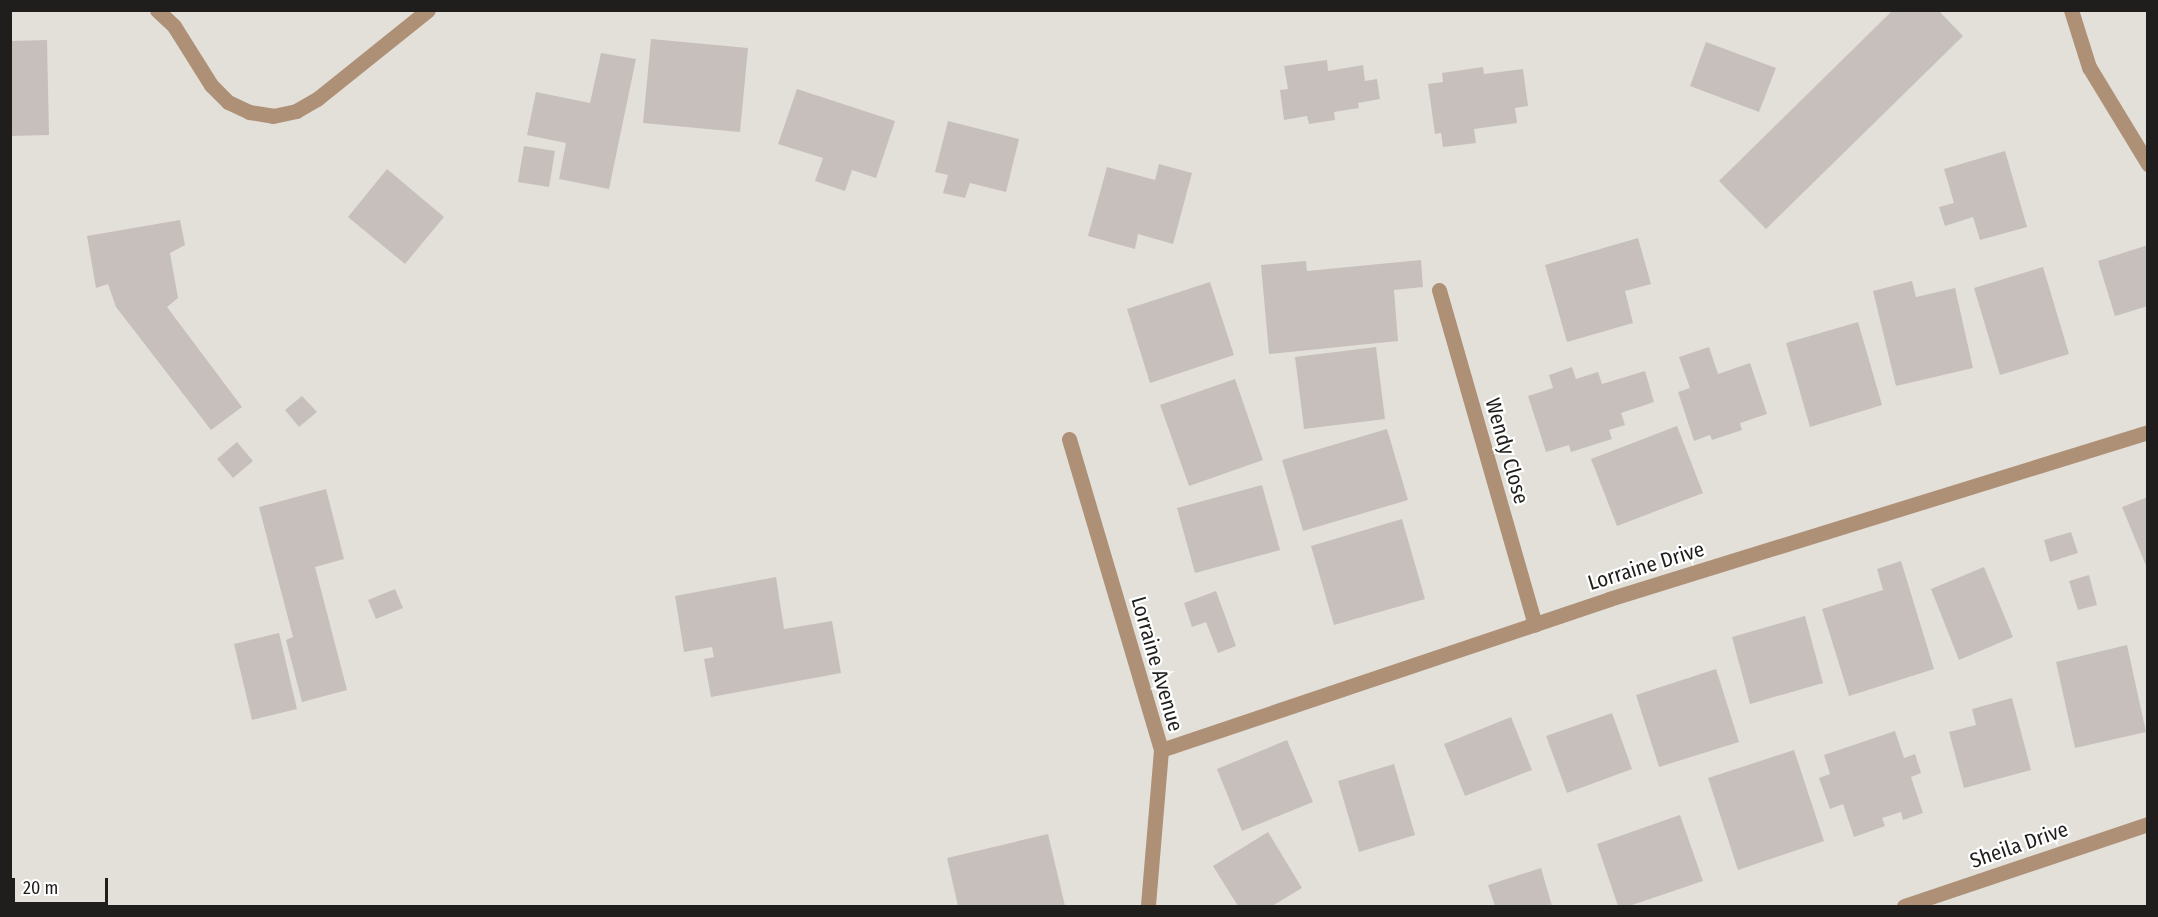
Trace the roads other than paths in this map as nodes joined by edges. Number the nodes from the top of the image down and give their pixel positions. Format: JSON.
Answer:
{"nodes":[{"id":1,"x":158,"y":10,"type":"edge"},
{"id":2,"x":428,"y":10,"type":"edge"},
{"id":3,"x":2072,"y":10,"type":"edge"},
{"id":4,"x":2148,"y":164,"type":"edge"},
{"id":5,"x":1439,"y":290,"type":"dead end"},
{"id":6,"x":2148,"y":432,"type":"edge"},
{"id":7,"x":1069,"y":439,"type":"dead end"},
{"id":8,"x":1535,"y":624,"type":"junction"},
{"id":9,"x":1161,"y":750,"type":"junction"},
{"id":10,"x":2148,"y":824,"type":"edge"},
{"id":11,"x":1148,"y":906,"type":"edge"},
{"id":12,"x":1904,"y":906,"type":"edge"}],
"edges":[{"from":1,"to":2,"type":"street"},
{"from":3,"to":4,"type":"street"},
{"from":5,"to":8,"type":"street","name":"Wendy Close"},
{"from":6,"to":8,"type":"street","name":"Lorraine Drive"},
{"from":7,"to":9,"type":"street","name":"Lorraine Avenue"},
{"from":8,"to":9,"type":"street","name":"Lorraine Drive"},
{"from":9,"to":11,"type":"street","name":"Lorraine Avenue"},
{"from":10,"to":12,"type":"street","name":"Sheila Drive"}]}
